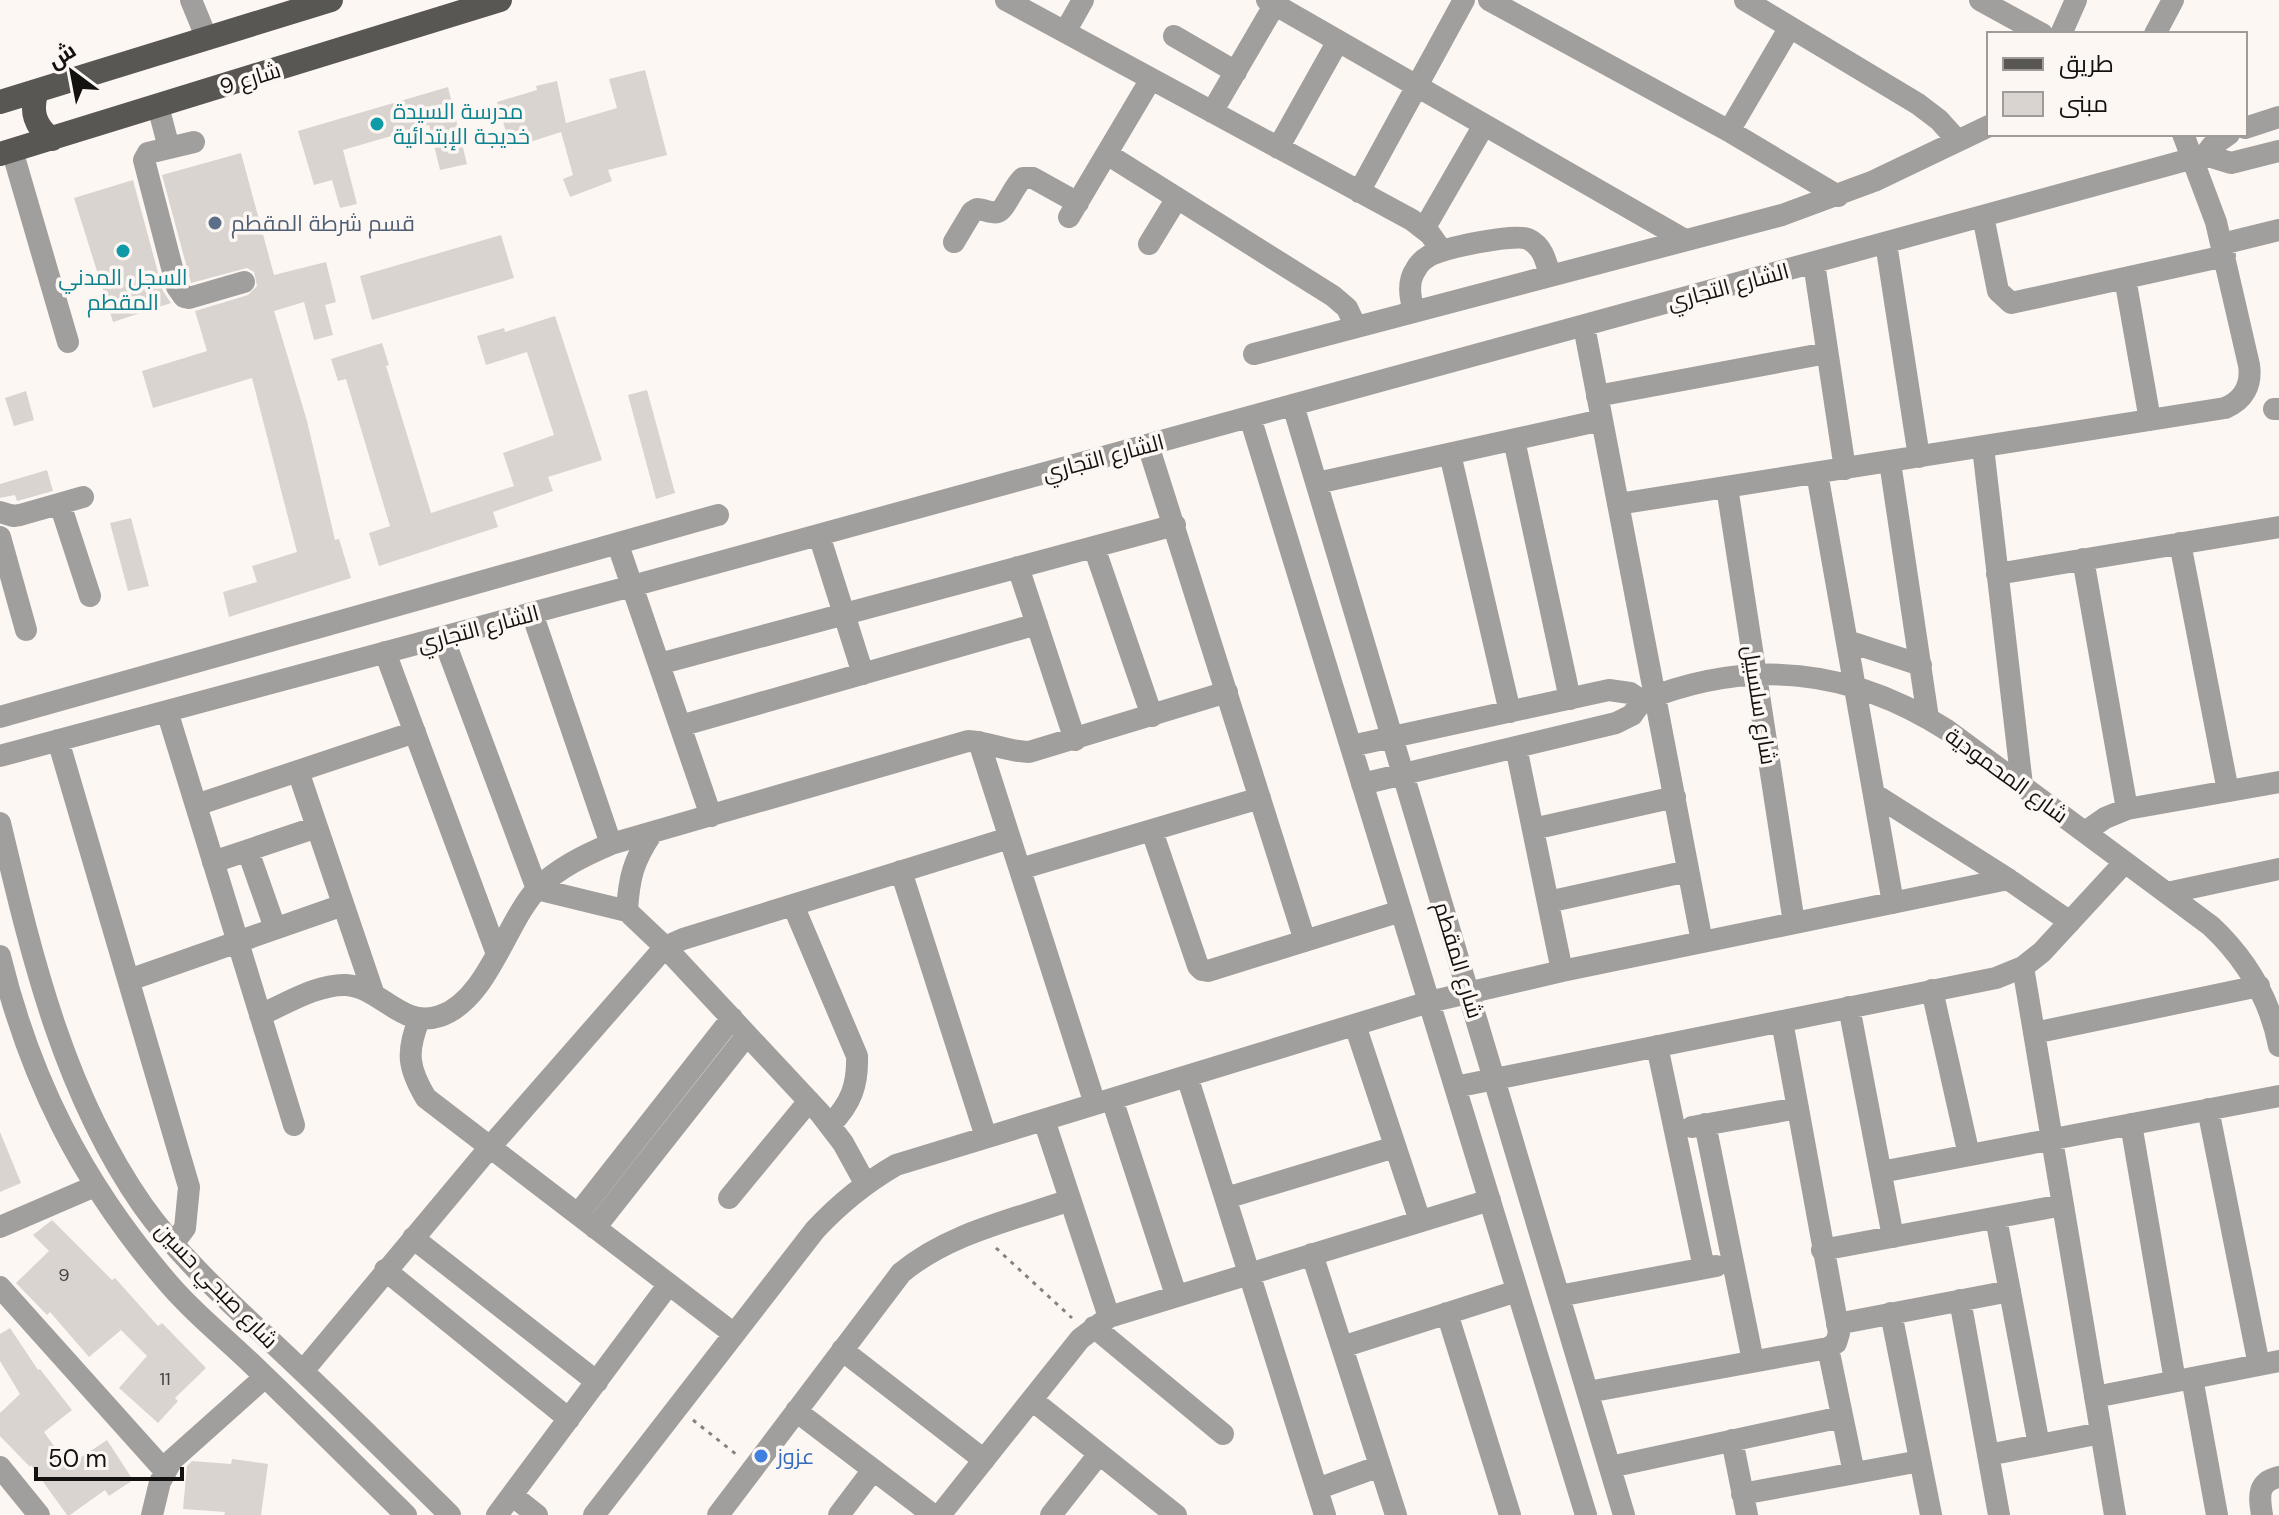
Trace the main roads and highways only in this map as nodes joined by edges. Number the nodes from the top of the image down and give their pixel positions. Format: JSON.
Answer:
{"nodes":[{"id":1,"x":331,"y":0,"type":"edge"},
{"id":2,"x":500,"y":0,"type":"edge"},
{"id":3,"x":277,"y":8,"type":"edge"},
{"id":4,"x":37,"y":91,"type":"junction"},
{"id":5,"x":0,"y":102,"type":"edge"},
{"id":6,"x":52,"y":139,"type":"junction"},
{"id":7,"x":6,"y":152,"type":"edge"}],
"edges":[{"from":1,"to":3,"type":"main road"},
{"from":2,"to":6,"type":"main road","name":"شارع 9"},
{"from":3,"to":4,"type":"main road"},
{"from":4,"to":5,"type":"main road"},
{"from":4,"to":6,"type":"main road"},
{"from":6,"to":7,"type":"main road","name":"شارع 9"}]}
